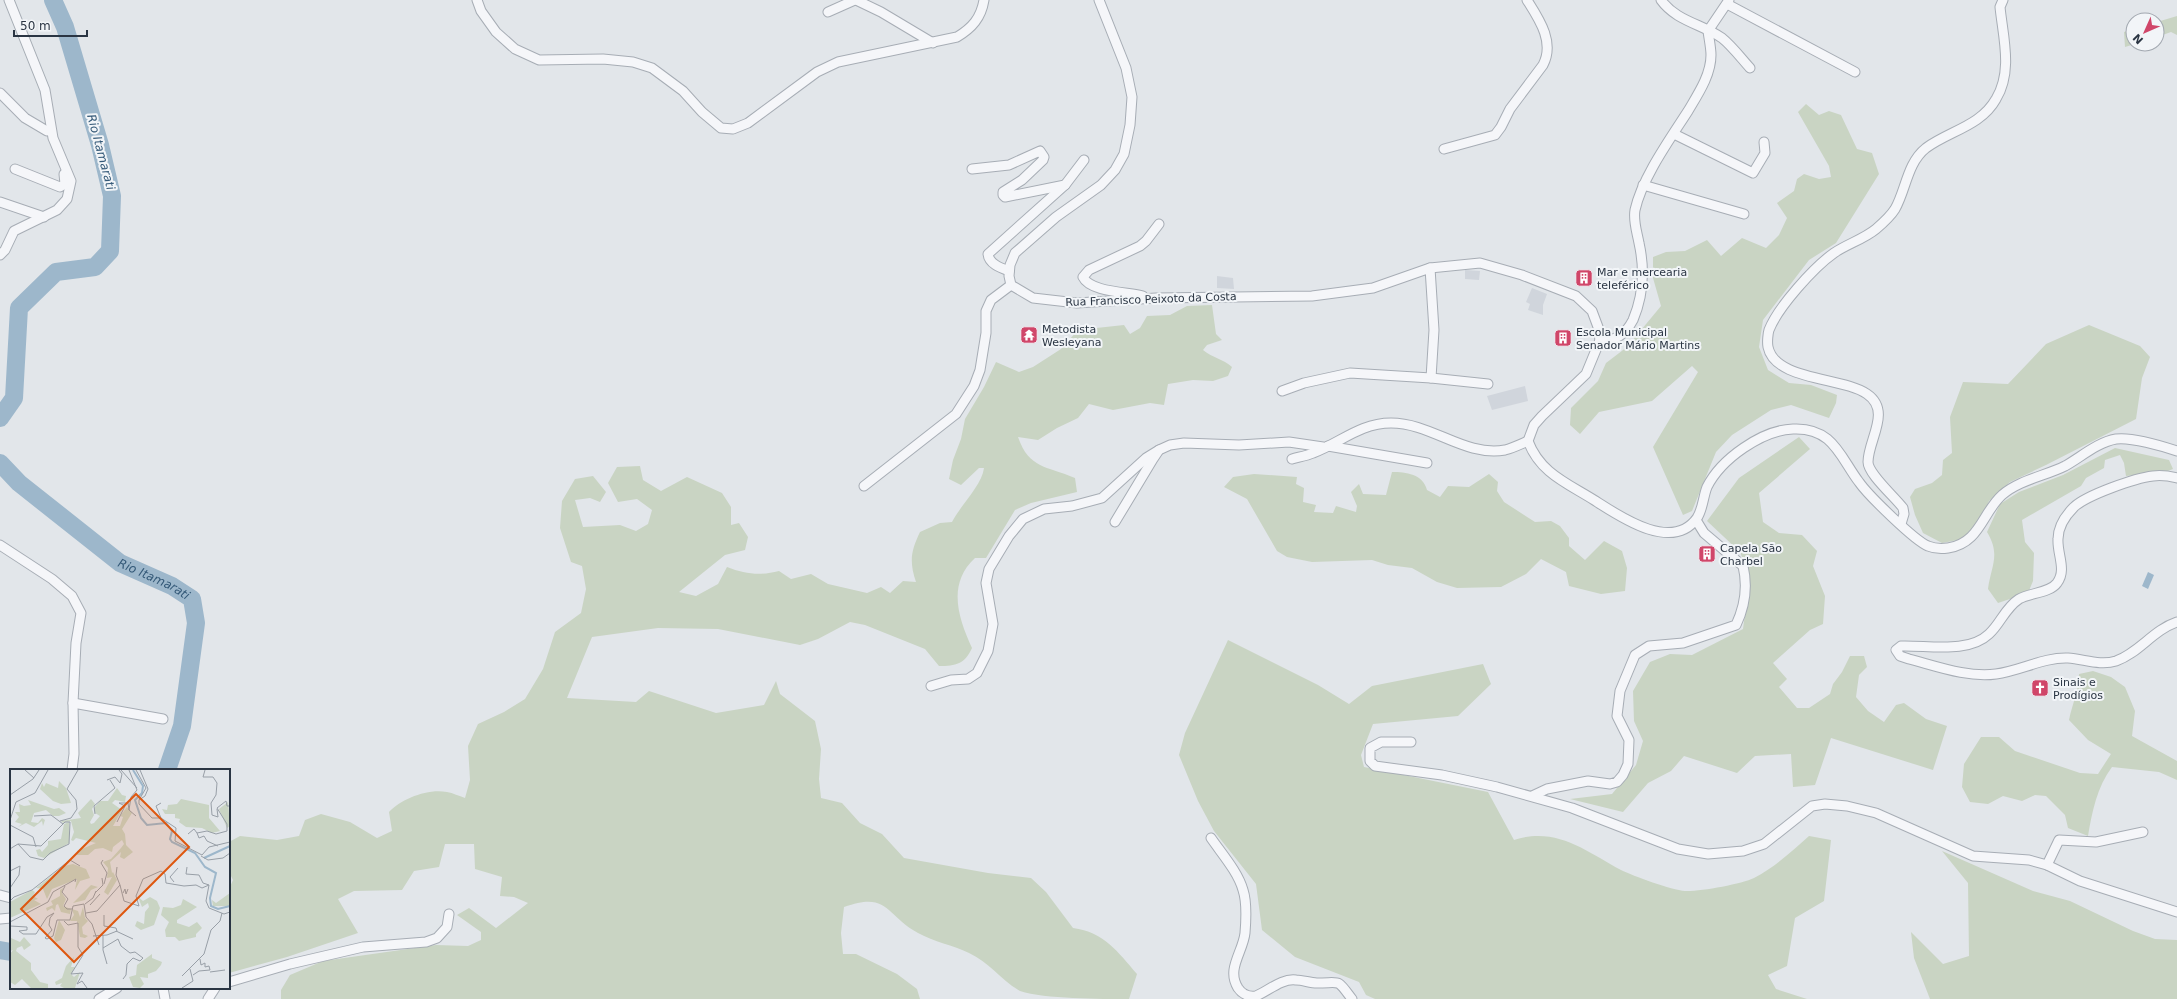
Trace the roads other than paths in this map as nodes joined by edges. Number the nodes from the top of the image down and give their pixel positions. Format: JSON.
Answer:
{"nodes":[{"id":1,"x":9,"y":0,"type":"edge"},
{"id":2,"x":478,"y":0,"type":"edge"},
{"id":3,"x":855,"y":0,"type":"edge"},
{"id":4,"x":984,"y":0,"type":"edge"},
{"id":5,"x":1099,"y":0,"type":"edge"},
{"id":6,"x":1527,"y":0,"type":"edge"},
{"id":7,"x":1661,"y":0,"type":"edge"},
{"id":8,"x":2003,"y":0,"type":"edge"},
{"id":9,"x":1728,"y":2,"type":"edge"},
{"id":10,"x":828,"y":12,"type":"dead end"},
{"id":11,"x":1708,"y":31,"type":"junction"},
{"id":12,"x":933,"y":43,"type":"junction"},
{"id":13,"x":1750,"y":68,"type":"dead end"},
{"id":14,"x":1855,"y":72,"type":"dead end"},
{"id":15,"x":45,"y":90,"type":"junction"},
{"id":16,"x":0,"y":93,"type":"edge"},
{"id":17,"x":47,"y":131,"type":"junction"},
{"id":18,"x":1674,"y":134,"type":"junction"},
{"id":19,"x":1764,"y":142,"type":"dead end"},
{"id":20,"x":1444,"y":149,"type":"dead end"},
{"id":21,"x":1084,"y":160,"type":"dead end"},
{"id":22,"x":15,"y":168,"type":"dead end"},
{"id":23,"x":972,"y":169,"type":"dead end"},
{"id":24,"x":1065,"y":185,"type":"junction"},
{"id":25,"x":1643,"y":185,"type":"junction"},
{"id":26,"x":0,"y":202,"type":"edge"},
{"id":27,"x":1744,"y":214,"type":"dead end"},
{"id":28,"x":44,"y":217,"type":"junction"},
{"id":29,"x":1159,"y":224,"type":"dead end"},
{"id":30,"x":0,"y":255,"type":"edge"},
{"id":31,"x":1430,"y":268,"type":"junction"},
{"id":32,"x":1009,"y":271,"type":"junction"},
{"id":33,"x":1010,"y":285,"type":"junction"},
{"id":34,"x":1156,"y":298,"type":"junction"},
{"id":35,"x":1600,"y":340,"type":"junction"},
{"id":36,"x":1430,"y":378,"type":"junction"},
{"id":37,"x":1488,"y":384,"type":"dead end"},
{"id":38,"x":1282,"y":391,"type":"dead end"},
{"id":39,"x":1528,"y":441,"type":"junction"},
{"id":40,"x":1325,"y":447,"type":"junction"},
{"id":41,"x":1160,"y":450,"type":"junction"},
{"id":42,"x":2177,"y":451,"type":"edge"},
{"id":43,"x":1292,"y":459,"type":"dead end"},
{"id":44,"x":1427,"y":463,"type":"dead end"},
{"id":45,"x":2177,"y":478,"type":"edge"},
{"id":46,"x":864,"y":486,"type":"dead end"},
{"id":47,"x":1696,"y":520,"type":"junction"},
{"id":48,"x":1115,"y":522,"type":"dead end"},
{"id":49,"x":1901,"y":524,"type":"junction"},
{"id":50,"x":0,"y":545,"type":"edge"},
{"id":51,"x":2177,"y":622,"type":"edge"},
{"id":52,"x":931,"y":686,"type":"dead end"},
{"id":53,"x":73,"y":703,"type":"junction"},
{"id":54,"x":163,"y":719,"type":"dead end"},
{"id":55,"x":1411,"y":742,"type":"dead end"},
{"id":56,"x":72,"y":769,"type":"edge"},
{"id":57,"x":1532,"y":796,"type":"junction"},
{"id":58,"x":2143,"y":832,"type":"dead end"},
{"id":59,"x":1211,"y":838,"type":"dead end"},
{"id":60,"x":2047,"y":865,"type":"junction"},
{"id":61,"x":0,"y":895,"type":"edge"},
{"id":62,"x":10,"y":898,"type":"edge"},
{"id":63,"x":2177,"y":912,"type":"edge"},
{"id":64,"x":449,"y":914,"type":"dead end"},
{"id":65,"x":10,"y":918,"type":"edge"},
{"id":66,"x":0,"y":919,"type":"edge"},
{"id":67,"x":230,"y":982,"type":"edge"},
{"id":68,"x":115,"y":989,"type":"edge"},
{"id":69,"x":163,"y":989,"type":"edge"},
{"id":70,"x":214,"y":989,"type":"edge"},
{"id":71,"x":99,"y":999,"type":"edge"},
{"id":72,"x":165,"y":999,"type":"edge"},
{"id":73,"x":208,"y":999,"type":"edge"},
{"id":74,"x":1352,"y":999,"type":"edge"}],
"edges":[{"from":1,"to":15,"type":"street"},
{"from":2,"to":12,"type":"street"},
{"from":3,"to":10,"type":"street"},
{"from":3,"to":12,"type":"street"},
{"from":4,"to":12,"type":"street"},
{"from":5,"to":32,"type":"street"},
{"from":6,"to":20,"type":"street"},
{"from":7,"to":11,"type":"street"},
{"from":8,"to":49,"type":"street"},
{"from":9,"to":11,"type":"street"},
{"from":9,"to":14,"type":"street"},
{"from":11,"to":13,"type":"street"},
{"from":11,"to":18,"type":"street"},
{"from":15,"to":17,"type":"street"},
{"from":15,"to":28,"type":"street"},
{"from":16,"to":17,"type":"street"},
{"from":17,"to":22,"type":"street"},
{"from":18,"to":19,"type":"street"},
{"from":18,"to":25,"type":"street"},
{"from":21,"to":24,"type":"street"},
{"from":23,"to":24,"type":"street"},
{"from":24,"to":32,"type":"street"},
{"from":25,"to":27,"type":"street"},
{"from":25,"to":35,"type":"street"},
{"from":26,"to":28,"type":"street"},
{"from":28,"to":30,"type":"street"},
{"from":29,"to":34,"type":"street"},
{"from":31,"to":34,"type":"street","name":"Rua Francisco Peixoto da Costa"},
{"from":31,"to":35,"type":"street","name":"Rua Francisco Peixoto da Costa"},
{"from":31,"to":36,"type":"street"},
{"from":32,"to":33,"type":"street"},
{"from":33,"to":34,"type":"street","name":"Rua Francisco Peixoto da Costa"},
{"from":33,"to":46,"type":"street"},
{"from":35,"to":39,"type":"street"},
{"from":36,"to":37,"type":"street"},
{"from":36,"to":38,"type":"street"},
{"from":39,"to":40,"type":"street"},
{"from":39,"to":47,"type":"street"},
{"from":40,"to":41,"type":"street"},
{"from":40,"to":43,"type":"street"},
{"from":40,"to":44,"type":"street"},
{"from":41,"to":48,"type":"street"},
{"from":41,"to":52,"type":"street"},
{"from":42,"to":49,"type":"street"},
{"from":45,"to":51,"type":"street"},
{"from":47,"to":49,"type":"street"},
{"from":47,"to":57,"type":"street"},
{"from":50,"to":53,"type":"street"},
{"from":53,"to":54,"type":"street"},
{"from":53,"to":56,"type":"street"},
{"from":55,"to":57,"type":"street"},
{"from":57,"to":60,"type":"street"},
{"from":58,"to":60,"type":"street"},
{"from":59,"to":74,"type":"street"},
{"from":60,"to":63,"type":"street"},
{"from":61,"to":62,"type":"street"},
{"from":64,"to":67,"type":"street"},
{"from":65,"to":66,"type":"street"},
{"from":68,"to":71,"type":"street"},
{"from":69,"to":72,"type":"street"},
{"from":70,"to":73,"type":"street"}]}
